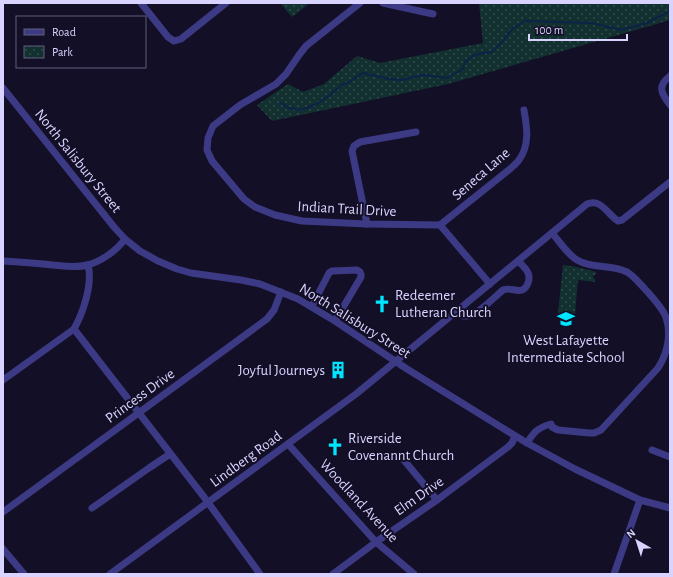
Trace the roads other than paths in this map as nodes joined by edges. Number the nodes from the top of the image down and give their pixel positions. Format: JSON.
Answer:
{"nodes":[{"id":1,"x":140,"y":3,"type":"edge"},
{"id":2,"x":226,"y":3,"type":"edge"},
{"id":3,"x":360,"y":3,"type":"edge"},
{"id":4,"x":383,"y":3,"type":"edge"},
{"id":5,"x":434,"y":14,"type":"dead end"},
{"id":6,"x":670,"y":76,"type":"edge"},
{"id":7,"x":3,"y":88,"type":"edge"},
{"id":8,"x":670,"y":105,"type":"edge"},
{"id":9,"x":524,"y":110,"type":"dead end"},
{"id":10,"x":416,"y":132,"type":"dead end"},
{"id":11,"x":670,"y":182,"type":"edge"},
{"id":12,"x":367,"y":224,"type":"junction"},
{"id":13,"x":440,"y":225,"type":"junction"},
{"id":14,"x":552,"y":233,"type":"junction"},
{"id":15,"x":125,"y":239,"type":"junction"},
{"id":16,"x":3,"y":261,"type":"edge"},
{"id":17,"x":518,"y":261,"type":"junction"},
{"id":18,"x":88,"y":265,"type":"junction"},
{"id":19,"x":490,"y":284,"type":"junction"},
{"id":20,"x":281,"y":292,"type":"junction"},
{"id":21,"x":312,"y":306,"type":"junction"},
{"id":22,"x":455,"y":313,"type":"junction"},
{"id":23,"x":335,"y":321,"type":"junction"},
{"id":24,"x":74,"y":329,"type":"junction"},
{"id":25,"x":396,"y":362,"type":"junction"},
{"id":26,"x":3,"y":380,"type":"edge"},
{"id":27,"x":139,"y":413,"type":"junction"},
{"id":28,"x":515,"y":436,"type":"junction"},
{"id":29,"x":527,"y":443,"type":"junction"},
{"id":30,"x":288,"y":444,"type":"junction"},
{"id":31,"x":652,"y":450,"type":"dead end"},
{"id":32,"x":170,"y":454,"type":"junction"},
{"id":33,"x":670,"y":457,"type":"edge"},
{"id":34,"x":403,"y":459,"type":"dead end"},
{"id":35,"x":436,"y":500,"type":"junction"},
{"id":36,"x":640,"y":500,"type":"junction"},
{"id":37,"x":208,"y":503,"type":"junction"},
{"id":38,"x":92,"y":508,"type":"dead end"},
{"id":39,"x":670,"y":508,"type":"edge"},
{"id":40,"x":3,"y":512,"type":"edge"},
{"id":41,"x":376,"y":542,"type":"junction"},
{"id":42,"x":3,"y":549,"type":"edge"},
{"id":43,"x":24,"y":574,"type":"edge"},
{"id":44,"x":110,"y":574,"type":"edge"},
{"id":45,"x":260,"y":574,"type":"edge"},
{"id":46,"x":333,"y":574,"type":"edge"},
{"id":47,"x":414,"y":574,"type":"edge"},
{"id":48,"x":614,"y":574,"type":"edge"}],
"edges":[{"from":1,"to":2,"type":"street"},
{"from":3,"to":12,"type":"street","name":"Indian Trail Drive"},
{"from":4,"to":5,"type":"street"},
{"from":6,"to":8,"type":"street"},
{"from":7,"to":15,"type":"street","name":"North Salisbury Street"},
{"from":9,"to":13,"type":"street","name":"Seneca Lane"},
{"from":10,"to":12,"type":"street"},
{"from":11,"to":14,"type":"street","name":"Lindberg Road"},
{"from":12,"to":13,"type":"street","name":"Indian Trail Drive"},
{"from":13,"to":19,"type":"street"},
{"from":14,"to":17,"type":"street","name":"Lindberg Road"},
{"from":14,"to":29,"type":"street"},
{"from":15,"to":18,"type":"street"},
{"from":15,"to":20,"type":"street","name":"North Salisbury Street"},
{"from":16,"to":18,"type":"street"},
{"from":17,"to":19,"type":"street","name":"Lindberg Road"},
{"from":17,"to":22,"type":"street"},
{"from":18,"to":24,"type":"street"},
{"from":19,"to":22,"type":"street","name":"Lindberg Road"},
{"from":20,"to":21,"type":"street","name":"North Salisbury Street"},
{"from":20,"to":27,"type":"street","name":"Princess Drive"},
{"from":21,"to":23,"type":"street","name":"North Salisbury Street"},
{"from":21,"to":23,"type":"street"},
{"from":22,"to":25,"type":"street","name":"Lindberg Road"},
{"from":23,"to":25,"type":"street","name":"North Salisbury Street"},
{"from":24,"to":26,"type":"street"},
{"from":24,"to":27,"type":"street"},
{"from":25,"to":28,"type":"street","name":"North Salisbury Street"},
{"from":25,"to":30,"type":"street","name":"Lindberg Road"},
{"from":27,"to":32,"type":"street"},
{"from":27,"to":40,"type":"street","name":"Princess Drive"},
{"from":28,"to":29,"type":"street","name":"North Salisbury Street"},
{"from":28,"to":35,"type":"street","name":"Elm Drive"},
{"from":29,"to":36,"type":"street","name":"North Salisbury Street"},
{"from":30,"to":37,"type":"street","name":"Lindberg Road"},
{"from":30,"to":41,"type":"street","name":"Woodland Avenue"},
{"from":31,"to":33,"type":"street"},
{"from":32,"to":37,"type":"street"},
{"from":32,"to":38,"type":"street"},
{"from":34,"to":35,"type":"street"},
{"from":35,"to":41,"type":"street","name":"Elm Drive"},
{"from":36,"to":39,"type":"street","name":"North Salisbury Street"},
{"from":36,"to":48,"type":"street"},
{"from":37,"to":44,"type":"street","name":"Lindberg Road"},
{"from":37,"to":45,"type":"street"},
{"from":41,"to":46,"type":"street","name":"Elm Drive"},
{"from":41,"to":47,"type":"street","name":"Woodland Avenue"},
{"from":42,"to":43,"type":"street"}]}
